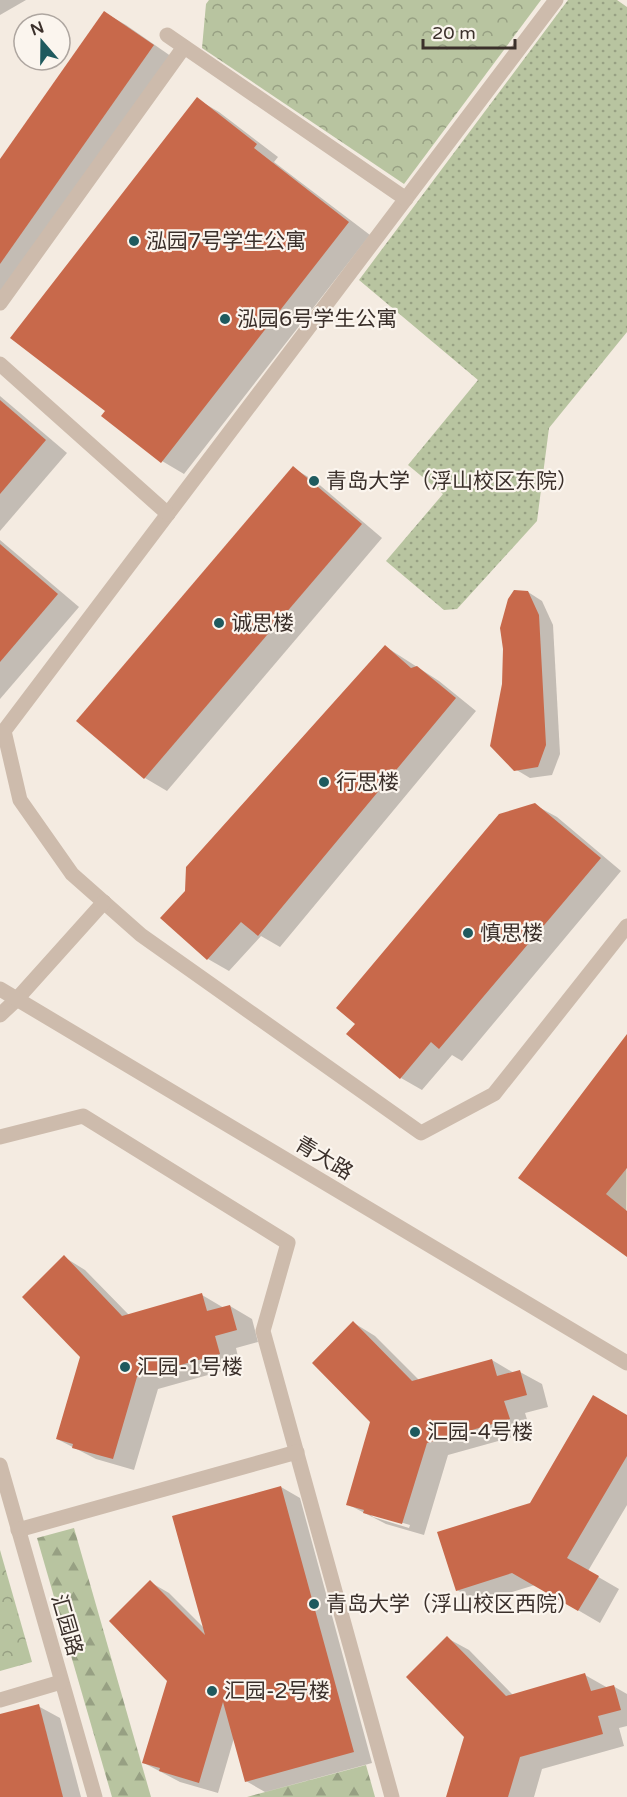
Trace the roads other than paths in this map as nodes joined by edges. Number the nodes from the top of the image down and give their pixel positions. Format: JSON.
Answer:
{"nodes":[{"id":1,"x":556,"y":0,"type":"edge"},
{"id":2,"x":167,"y":35,"type":"dead end"},
{"id":3,"x":184,"y":47,"type":"junction"},
{"id":4,"x":406,"y":199,"type":"junction"},
{"id":5,"x":0,"y":303,"type":"edge"},
{"id":6,"x":0,"y":364,"type":"edge"},
{"id":7,"x":168,"y":514,"type":"junction"},
{"id":8,"x":104,"y":902,"type":"junction"},
{"id":9,"x":627,"y":926,"type":"edge"},
{"id":10,"x":0,"y":989,"type":"edge"},
{"id":11,"x":16,"y":1000,"type":"junction"},
{"id":12,"x":0,"y":1015,"type":"edge"},
{"id":13,"x":0,"y":1137,"type":"edge"},
{"id":14,"x":627,"y":1363,"type":"edge"},
{"id":15,"x":297,"y":1452,"type":"junction"},
{"id":16,"x":0,"y":1465,"type":"edge"},
{"id":17,"x":18,"y":1530,"type":"junction"},
{"id":18,"x":61,"y":1682,"type":"junction"},
{"id":19,"x":0,"y":1700,"type":"edge"},
{"id":20,"x":95,"y":1797,"type":"edge"},
{"id":21,"x":392,"y":1797,"type":"edge"}],
"edges":[{"from":1,"to":4,"type":"street"},
{"from":2,"to":3,"type":"street"},
{"from":3,"to":4,"type":"street"},
{"from":3,"to":5,"type":"street"},
{"from":4,"to":7,"type":"street"},
{"from":6,"to":7,"type":"street"},
{"from":7,"to":8,"type":"street"},
{"from":8,"to":9,"type":"street"},
{"from":8,"to":11,"type":"street"},
{"from":10,"to":11,"type":"street","name":"青大路"},
{"from":11,"to":12,"type":"street"},
{"from":11,"to":14,"type":"street","name":"青大路"},
{"from":13,"to":15,"type":"street"},
{"from":15,"to":17,"type":"street"},
{"from":15,"to":21,"type":"street"},
{"from":16,"to":17,"type":"street","name":"汇园路"},
{"from":17,"to":18,"type":"street","name":"汇园路"},
{"from":18,"to":19,"type":"street"},
{"from":18,"to":20,"type":"street","name":"汇园路"}]}
